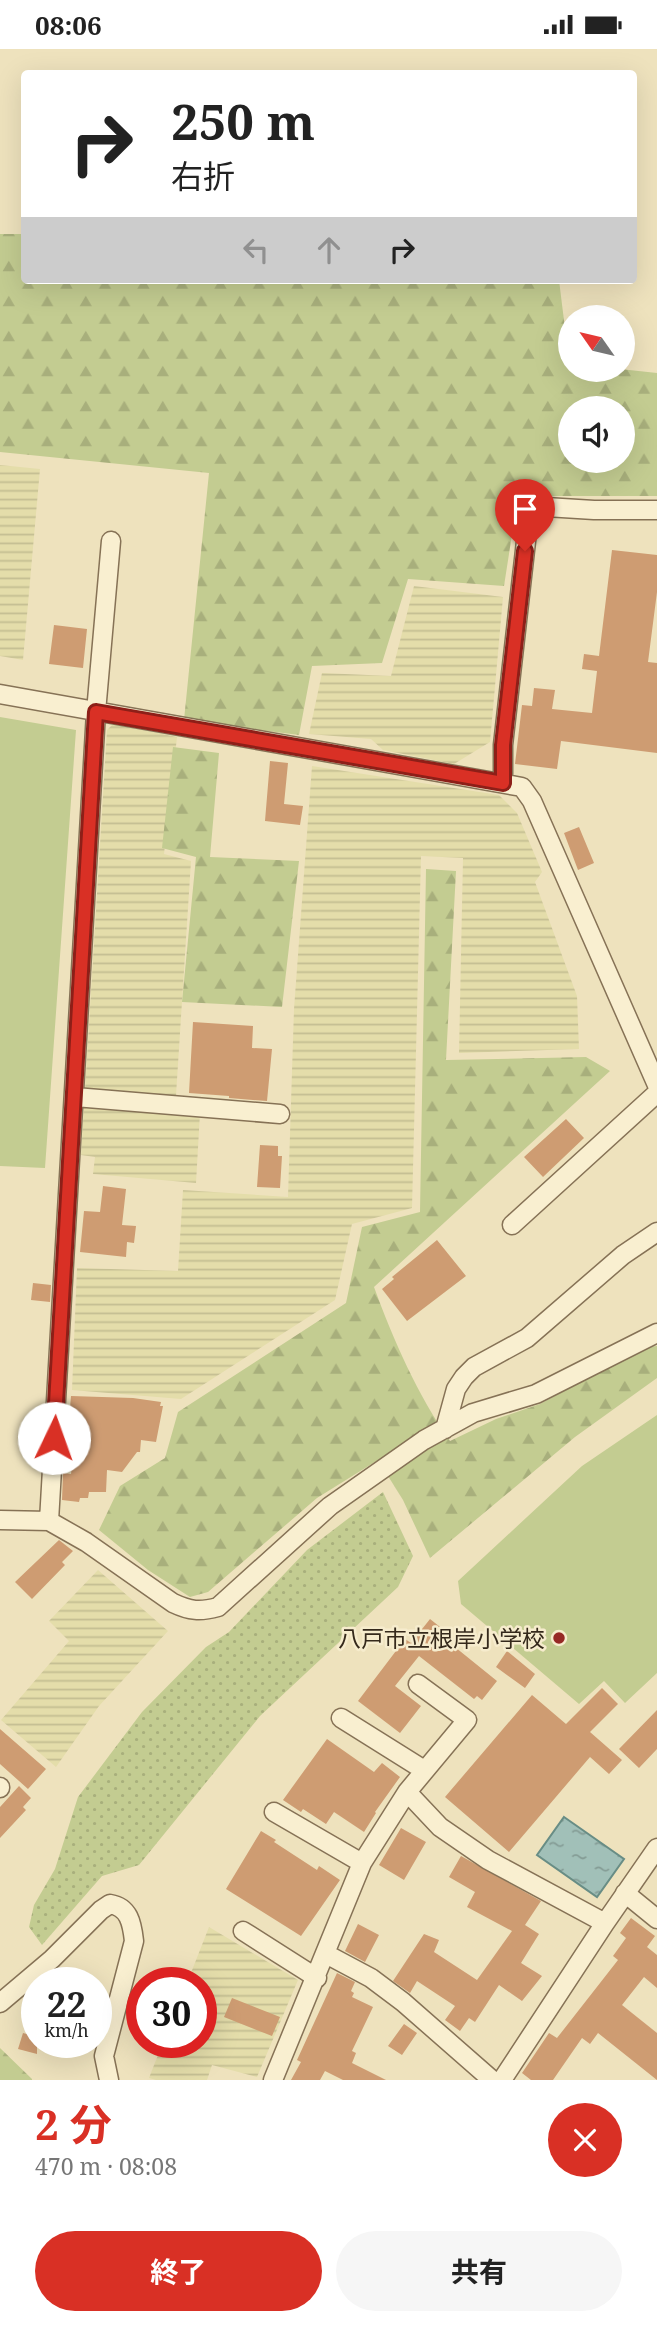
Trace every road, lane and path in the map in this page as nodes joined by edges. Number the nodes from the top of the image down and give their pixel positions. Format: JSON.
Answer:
{"nodes":[{"id":1,"x":657,"y":510,"type":"edge"},
{"id":2,"x":111,"y":541,"type":"dead end"},
{"id":3,"x":0,"y":694,"type":"edge"},
{"id":4,"x":96,"y":712,"type":"junction"},
{"id":5,"x":503,"y":783,"type":"junction"},
{"id":6,"x":657,"y":1085,"type":"edge"},
{"id":7,"x":657,"y":1093,"type":"edge"},
{"id":8,"x":75,"y":1097,"type":"junction"},
{"id":9,"x":280,"y":1114,"type":"dead end"},
{"id":10,"x":512,"y":1225,"type":"dead end"},
{"id":11,"x":657,"y":1232,"type":"edge"},
{"id":12,"x":657,"y":1333,"type":"edge"},
{"id":13,"x":445,"y":1429,"type":"junction"},
{"id":14,"x":0,"y":1520,"type":"edge"},
{"id":15,"x":49,"y":1521,"type":"junction"},
{"id":16,"x":418,"y":1684,"type":"dead end"},
{"id":17,"x":341,"y":1718,"type":"dead end"},
{"id":18,"x":424,"y":1770,"type":"junction"},
{"id":19,"x":407,"y":1792,"type":"junction"},
{"id":20,"x":274,"y":1812,"type":"dead end"},
{"id":21,"x":657,"y":1848,"type":"edge"},
{"id":22,"x":362,"y":1863,"type":"junction"},
{"id":23,"x":625,"y":1893,"type":"junction"},
{"id":24,"x":657,"y":1919,"type":"edge"},
{"id":25,"x":605,"y":1923,"type":"junction"},
{"id":26,"x":243,"y":1931,"type":"dead end"},
{"id":27,"x":327,"y":1954,"type":"junction"},
{"id":28,"x":317,"y":1978,"type":"junction"},
{"id":29,"x":0,"y":2003,"type":"edge"},
{"id":30,"x":109,"y":2080,"type":"edge"},
{"id":31,"x":273,"y":2080,"type":"edge"},
{"id":32,"x":492,"y":2080,"type":"edge"},
{"id":33,"x":502,"y":2080,"type":"edge"}],
"edges":[{"from":1,"to":5,"type":"street"},
{"from":2,"to":4,"type":"street"},
{"from":3,"to":4,"type":"street"},
{"from":4,"to":5,"type":"street"},
{"from":4,"to":8,"type":"street"},
{"from":5,"to":6,"type":"street"},
{"from":7,"to":10,"type":"street"},
{"from":8,"to":9,"type":"street"},
{"from":8,"to":15,"type":"street"},
{"from":11,"to":13,"type":"street"},
{"from":12,"to":13,"type":"street"},
{"from":13,"to":15,"type":"street"},
{"from":14,"to":15,"type":"street"},
{"from":16,"to":18,"type":"street"},
{"from":17,"to":18,"type":"street"},
{"from":18,"to":19,"type":"street"},
{"from":19,"to":22,"type":"street"},
{"from":19,"to":25,"type":"street"},
{"from":20,"to":22,"type":"street"},
{"from":21,"to":23,"type":"street"},
{"from":22,"to":27,"type":"street"},
{"from":23,"to":24,"type":"street"},
{"from":23,"to":25,"type":"street"},
{"from":25,"to":33,"type":"street"},
{"from":26,"to":28,"type":"street"},
{"from":27,"to":28,"type":"street"},
{"from":27,"to":32,"type":"street"},
{"from":28,"to":31,"type":"street"},
{"from":29,"to":30,"type":"street"}]}
